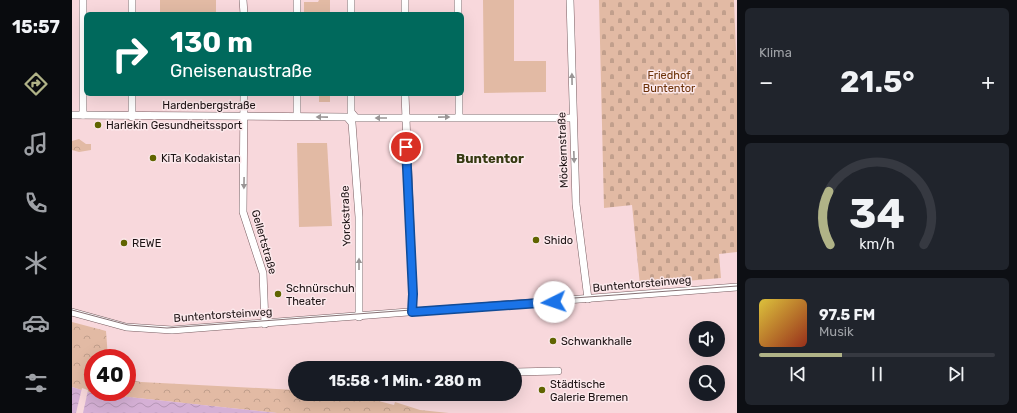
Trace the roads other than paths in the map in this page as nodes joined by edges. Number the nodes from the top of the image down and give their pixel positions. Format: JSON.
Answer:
{"nodes":[{"id":1,"x":82,"y":0,"type":"edge"},
{"id":2,"x":132,"y":0,"type":"edge"},
{"id":3,"x":243,"y":0,"type":"edge"},
{"id":4,"x":297,"y":0,"type":"edge"},
{"id":5,"x":351,"y":0,"type":"edge"},
{"id":6,"x":405,"y":0,"type":"edge"},
{"id":7,"x":458,"y":0,"type":"edge"},
{"id":8,"x":570,"y":0,"type":"edge"},
{"id":9,"x":132,"y":12,"type":"edge"},
{"id":10,"x":244,"y":12,"type":"edge"},
{"id":11,"x":297,"y":12,"type":"edge"},
{"id":12,"x":351,"y":12,"type":"edge"},
{"id":13,"x":405,"y":12,"type":"edge"},
{"id":14,"x":458,"y":12,"type":"edge"},
{"id":15,"x":132,"y":96,"type":"edge"},
{"id":16,"x":244,"y":96,"type":"edge"},
{"id":17,"x":297,"y":96,"type":"edge"},
{"id":18,"x":351,"y":96,"type":"edge"},
{"id":19,"x":405,"y":96,"type":"edge"},
{"id":20,"x":459,"y":96,"type":"edge"},
{"id":21,"x":72,"y":115,"type":"edge"},
{"id":22,"x":84,"y":115,"type":"junction"},
{"id":23,"x":349,"y":115,"type":"junction"},
{"id":24,"x":245,"y":116,"type":"junction"},
{"id":25,"x":297,"y":116,"type":"junction"},
{"id":26,"x":132,"y":117,"type":"junction"},
{"id":27,"x":459,"y":117,"type":"junction"},
{"id":28,"x":405,"y":118,"type":"junction"},
{"id":29,"x":572,"y":118,"type":"junction"},
{"id":30,"x":737,"y":287,"type":"edge"},
{"id":31,"x":588,"y":299,"type":"junction"},
{"id":32,"x":72,"y":312,"type":"edge"},
{"id":33,"x":412,"y":312,"type":"junction"},
{"id":34,"x":359,"y":317,"type":"junction"},
{"id":35,"x":265,"y":324,"type":"junction"},
{"id":36,"x":558,"y":371,"type":"dead end"},
{"id":37,"x":522,"y":372,"type":"edge"}],
"edges":[{"from":1,"to":22,"type":"street"},
{"from":2,"to":9,"type":"street"},
{"from":3,"to":10,"type":"street"},
{"from":4,"to":11,"type":"street"},
{"from":5,"to":12,"type":"street"},
{"from":6,"to":13,"type":"street"},
{"from":7,"to":14,"type":"street"},
{"from":29,"to":8,"type":"street","name":"Möckernstraße","one_way":true},
{"from":15,"to":26,"type":"street"},
{"from":16,"to":24,"type":"street","name":"Gellertstraße"},
{"from":17,"to":25,"type":"street"},
{"from":18,"to":23,"type":"street","name":"Yorckstraße"},
{"from":19,"to":28,"type":"street"},
{"from":20,"to":27,"type":"street"},
{"from":21,"to":22,"type":"street","name":"Hardenbergstraße"},
{"from":22,"to":26,"type":"street","name":"Hardenbergstraße"},
{"from":23,"to":25,"type":"street","name":"Hardenbergstraße","one_way":true},
{"from":28,"to":23,"type":"street","name":"Hardenbergstraße","one_way":true},
{"from":34,"to":23,"type":"street","name":"Yorckstraße","one_way":true},
{"from":24,"to":25,"type":"street","name":"Hardenbergstraße"},
{"from":24,"to":26,"type":"street","name":"Hardenbergstraße"},
{"from":24,"to":35,"type":"street","name":"Gellertstraße","one_way":true},
{"from":28,"to":27,"type":"street","name":"Hardenbergstraße","one_way":true},
{"from":27,"to":29,"type":"street","name":"Hardenbergstraße"},
{"from":28,"to":33,"type":"street"},
{"from":29,"to":31,"type":"street","name":"Möckernstraße","one_way":true},
{"from":30,"to":31,"type":"street","name":"Buntentorsteinweg"},
{"from":31,"to":33,"type":"street","name":"Buntentorsteinweg"},
{"from":32,"to":35,"type":"street","name":"Buntentorsteinweg"},
{"from":33,"to":34,"type":"street","name":"Buntentorsteinweg"},
{"from":34,"to":35,"type":"street","name":"Buntentorsteinweg"},
{"from":36,"to":37,"type":"street"}]}
